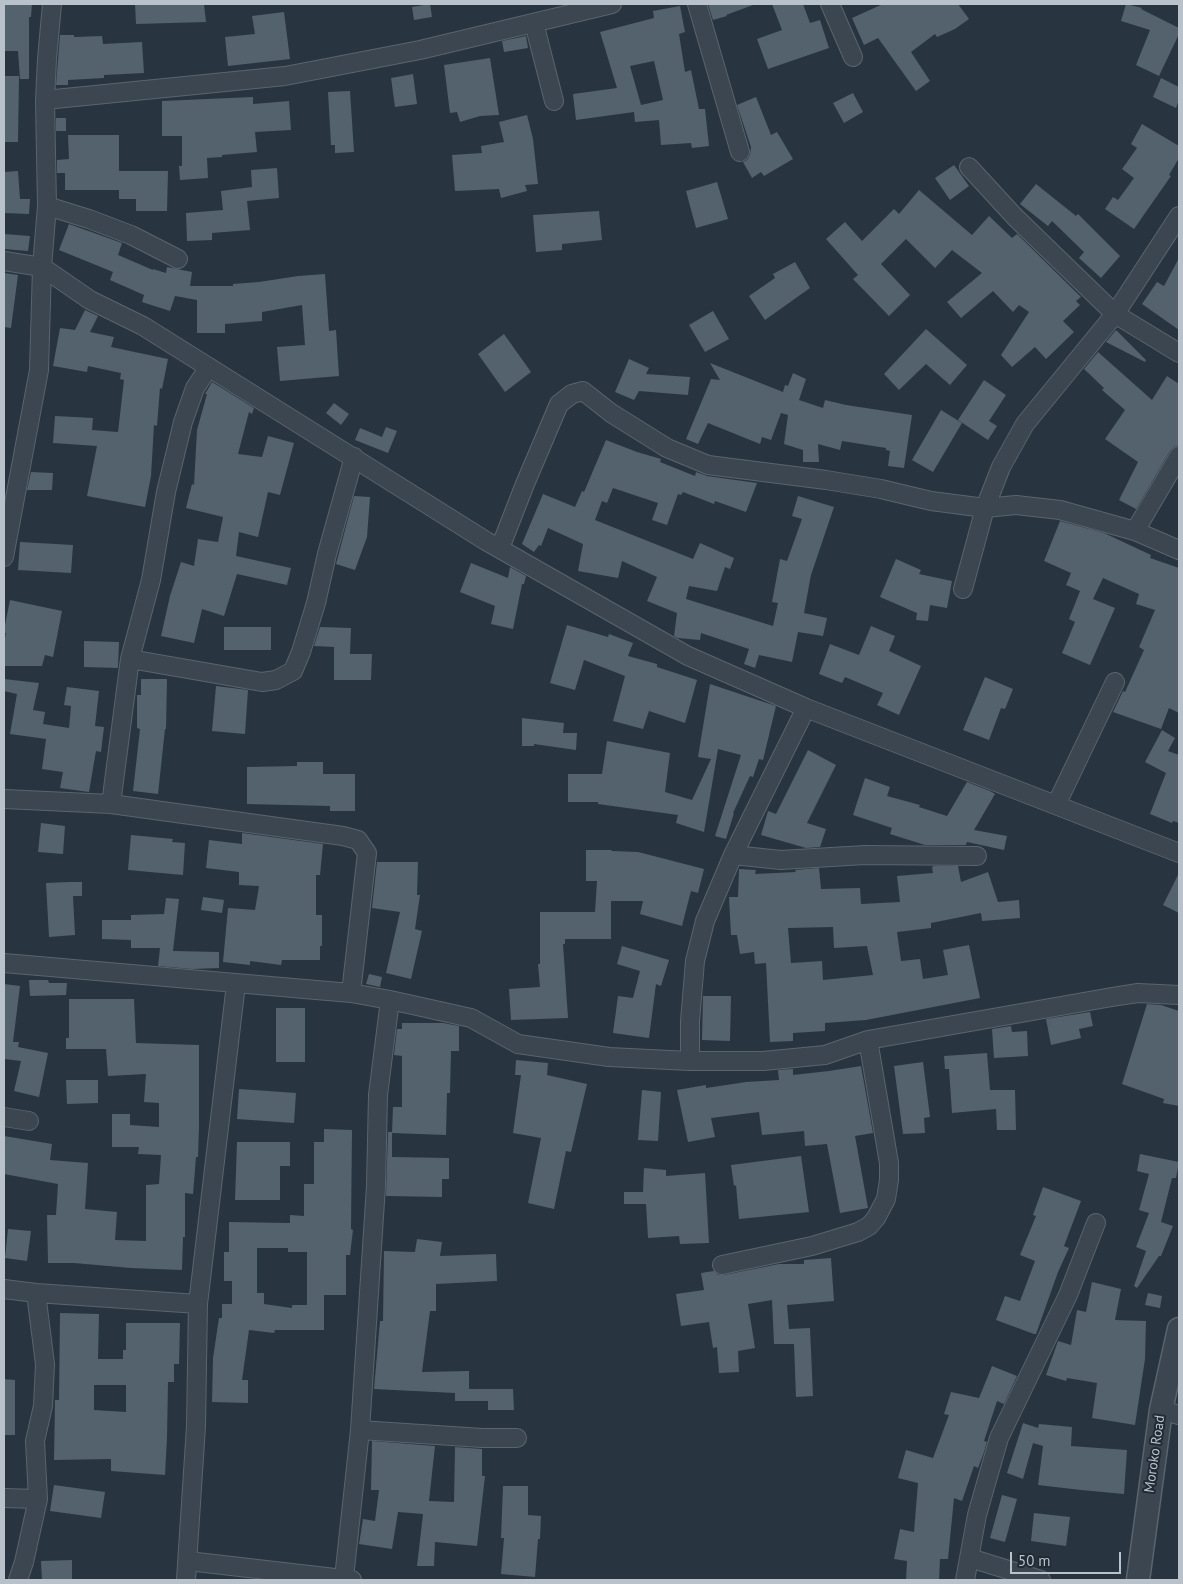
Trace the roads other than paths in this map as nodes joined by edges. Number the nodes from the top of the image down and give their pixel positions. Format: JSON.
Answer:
{"nodes":[{"id":1,"x":52,"y":4,"type":"edge"},
{"id":2,"x":612,"y":4,"type":"edge"},
{"id":3,"x":697,"y":4,"type":"edge"},
{"id":4,"x":830,"y":4,"type":"edge"},
{"id":5,"x":541,"y":16,"type":"edge"},
{"id":6,"x":853,"y":57,"type":"dead end"},
{"id":7,"x":45,"y":100,"type":"junction"},
{"id":8,"x":554,"y":101,"type":"dead end"},
{"id":9,"x":740,"y":152,"type":"dead end"},
{"id":10,"x":968,"y":167,"type":"dead end"},
{"id":11,"x":47,"y":206,"type":"junction"},
{"id":12,"x":1179,"y":216,"type":"edge"},
{"id":13,"x":178,"y":259,"type":"dead end"},
{"id":14,"x":4,"y":261,"type":"edge"},
{"id":15,"x":42,"y":267,"type":"junction"},
{"id":16,"x":1115,"y":314,"type":"junction"},
{"id":17,"x":1179,"y":353,"type":"edge"},
{"id":18,"x":209,"y":367,"type":"junction"},
{"id":19,"x":1179,"y":456,"type":"edge"},
{"id":20,"x":354,"y":457,"type":"junction"},
{"id":21,"x":985,"y":508,"type":"junction"},
{"id":22,"x":1135,"y":531,"type":"junction"},
{"id":23,"x":500,"y":548,"type":"junction"},
{"id":24,"x":1179,"y":550,"type":"edge"},
{"id":25,"x":4,"y":557,"type":"edge"},
{"id":26,"x":963,"y":590,"type":"dead end"},
{"id":27,"x":130,"y":659,"type":"junction"},
{"id":28,"x":1115,"y":682,"type":"dead end"},
{"id":29,"x":806,"y":708,"type":"junction"},
{"id":30,"x":4,"y":799,"type":"edge"},
{"id":31,"x":111,"y":804,"type":"junction"},
{"id":32,"x":1056,"y":805,"type":"junction"},
{"id":33,"x":1179,"y":853,"type":"edge"},
{"id":34,"x":733,"y":855,"type":"junction"},
{"id":35,"x":977,"y":856,"type":"dead end"},
{"id":36,"x":4,"y":962,"type":"edge"},
{"id":37,"x":236,"y":984,"type":"junction"},
{"id":38,"x":351,"y":993,"type":"junction"},
{"id":39,"x":1179,"y":994,"type":"edge"},
{"id":40,"x":390,"y":1000,"type":"junction"},
{"id":41,"x":868,"y":1040,"type":"junction"},
{"id":42,"x":690,"y":1061,"type":"junction"},
{"id":43,"x":4,"y":1117,"type":"edge"},
{"id":44,"x":29,"y":1121,"type":"dead end"},
{"id":45,"x":1096,"y":1223,"type":"dead end"},
{"id":46,"x":722,"y":1265,"type":"dead end"},
{"id":47,"x":4,"y":1289,"type":"edge"},
{"id":48,"x":36,"y":1293,"type":"junction"},
{"id":49,"x":198,"y":1304,"type":"junction"},
{"id":50,"x":1179,"y":1329,"type":"edge"},
{"id":51,"x":1170,"y":1412,"type":"edge"},
{"id":52,"x":360,"y":1430,"type":"junction"},
{"id":53,"x":517,"y":1438,"type":"dead end"},
{"id":54,"x":4,"y":1498,"type":"edge"},
{"id":55,"x":38,"y":1499,"type":"junction"},
{"id":56,"x":970,"y":1558,"type":"junction"},
{"id":57,"x":188,"y":1561,"type":"junction"},
{"id":58,"x":348,"y":1579,"type":"edge"},
{"id":59,"x":18,"y":1580,"type":"edge"},
{"id":60,"x":186,"y":1580,"type":"edge"},
{"id":61,"x":965,"y":1580,"type":"edge"},
{"id":62,"x":1041,"y":1580,"type":"edge"},
{"id":63,"x":1138,"y":1580,"type":"edge"}],
"edges":[{"from":1,"to":7,"type":"street"},
{"from":2,"to":5,"type":"street"},
{"from":3,"to":9,"type":"street"},
{"from":4,"to":6,"type":"street"},
{"from":5,"to":7,"type":"street"},
{"from":5,"to":8,"type":"street"},
{"from":7,"to":11,"type":"street"},
{"from":10,"to":16,"type":"street"},
{"from":11,"to":13,"type":"street"},
{"from":11,"to":15,"type":"street"},
{"from":12,"to":16,"type":"street"},
{"from":14,"to":15,"type":"street"},
{"from":15,"to":18,"type":"street"},
{"from":15,"to":25,"type":"street"},
{"from":16,"to":17,"type":"street"},
{"from":16,"to":21,"type":"street"},
{"from":18,"to":20,"type":"street"},
{"from":18,"to":27,"type":"street"},
{"from":19,"to":22,"type":"street"},
{"from":20,"to":23,"type":"street"},
{"from":20,"to":27,"type":"street"},
{"from":21,"to":22,"type":"street"},
{"from":21,"to":23,"type":"street"},
{"from":21,"to":26,"type":"street"},
{"from":22,"to":24,"type":"street"},
{"from":23,"to":29,"type":"street"},
{"from":27,"to":31,"type":"street"},
{"from":28,"to":32,"type":"street"},
{"from":29,"to":32,"type":"street"},
{"from":29,"to":34,"type":"street"},
{"from":30,"to":31,"type":"street"},
{"from":31,"to":38,"type":"street"},
{"from":32,"to":33,"type":"street"},
{"from":34,"to":35,"type":"street"},
{"from":34,"to":42,"type":"street"},
{"from":36,"to":37,"type":"street"},
{"from":37,"to":38,"type":"street"},
{"from":37,"to":49,"type":"street"},
{"from":38,"to":40,"type":"street"},
{"from":39,"to":41,"type":"street"},
{"from":40,"to":42,"type":"street"},
{"from":40,"to":52,"type":"street"},
{"from":41,"to":42,"type":"street"},
{"from":41,"to":46,"type":"street"},
{"from":43,"to":44,"type":"street"},
{"from":45,"to":56,"type":"street"},
{"from":47,"to":48,"type":"street"},
{"from":48,"to":49,"type":"street"},
{"from":48,"to":55,"type":"street"},
{"from":49,"to":57,"type":"street"},
{"from":50,"to":51,"type":"street","name":"Moroko Road"},
{"from":51,"to":63,"type":"street","name":"Moroko Road"},
{"from":52,"to":53,"type":"street"},
{"from":52,"to":58,"type":"street"},
{"from":54,"to":55,"type":"street"},
{"from":55,"to":59,"type":"street"},
{"from":56,"to":61,"type":"street"},
{"from":56,"to":62,"type":"street"},
{"from":57,"to":58,"type":"street"},
{"from":57,"to":60,"type":"street"}]}
